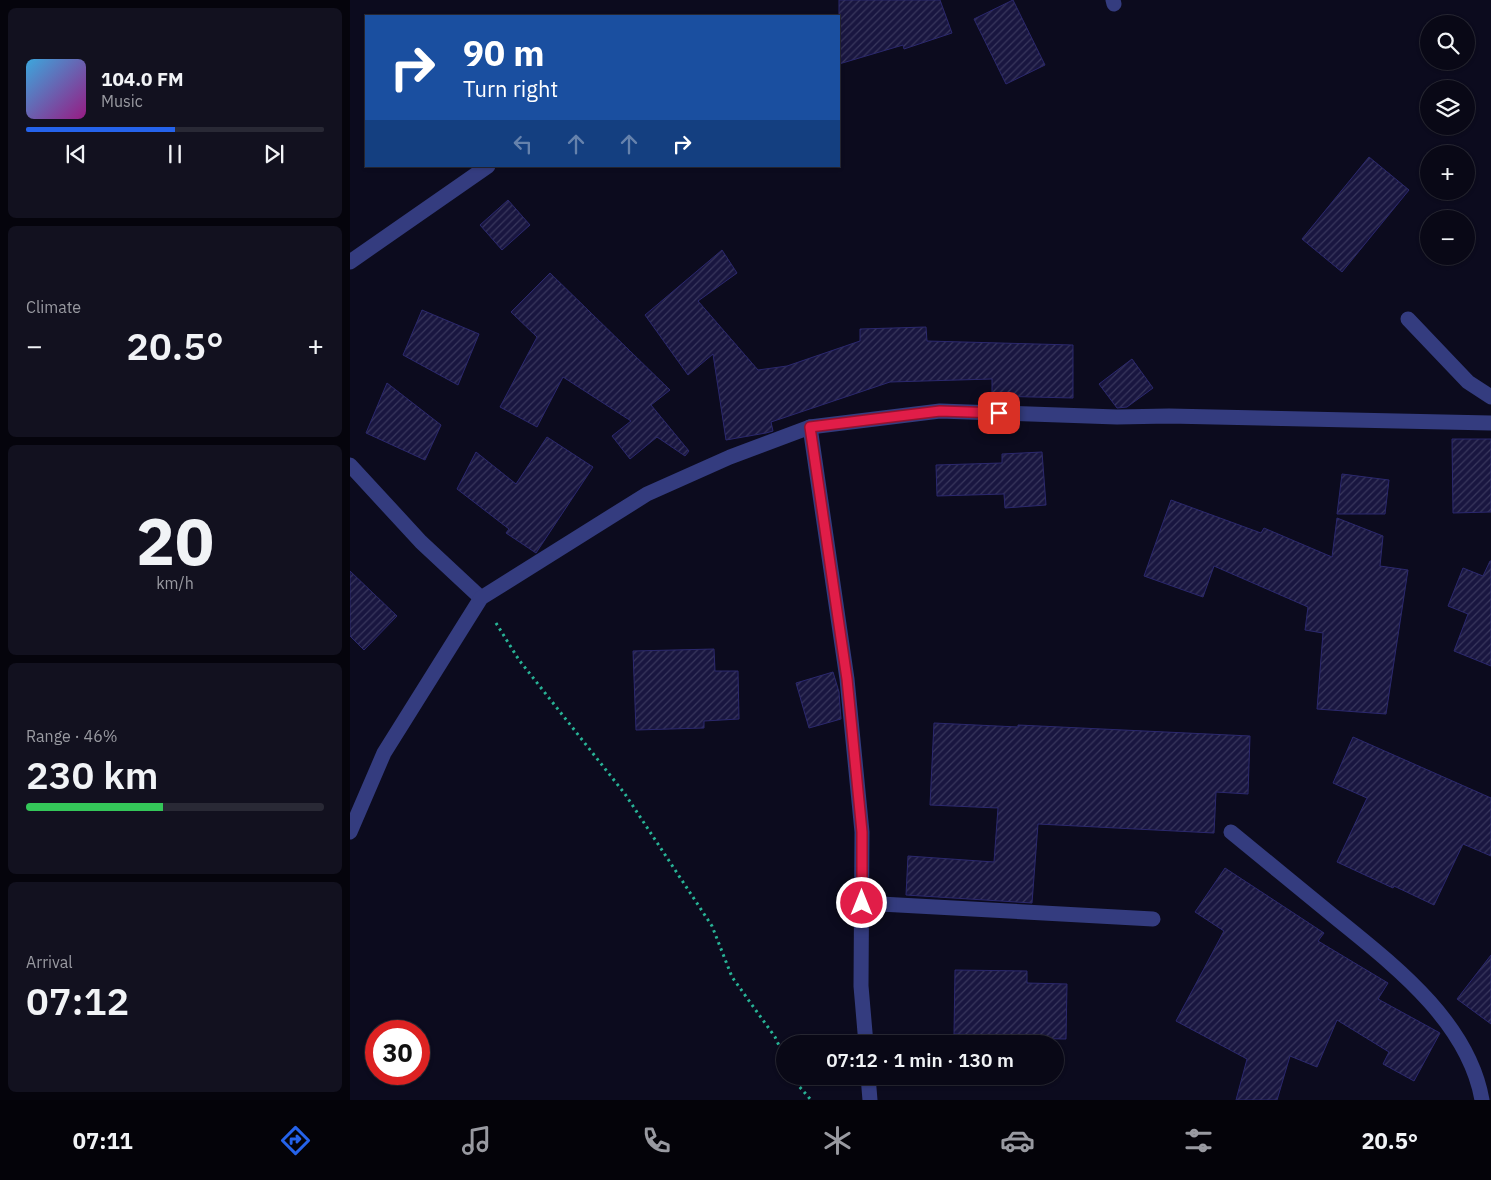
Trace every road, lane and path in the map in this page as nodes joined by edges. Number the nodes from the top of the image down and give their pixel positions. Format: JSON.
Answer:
{"nodes":[{"id":1,"x":487,"y":167,"type":"edge"},
{"id":2,"x":350,"y":262,"type":"edge"},
{"id":3,"x":1408,"y":319,"type":"dead end"},
{"id":4,"x":1491,"y":397,"type":"edge"},
{"id":5,"x":1491,"y":423,"type":"edge"},
{"id":6,"x":810,"y":427,"type":"junction"},
{"id":7,"x":350,"y":465,"type":"edge"},
{"id":8,"x":481,"y":598,"type":"junction"},
{"id":9,"x":350,"y":832,"type":"edge"},
{"id":10,"x":1231,"y":832,"type":"dead end"},
{"id":11,"x":862,"y":903,"type":"junction"},
{"id":12,"x":1153,"y":919,"type":"dead end"},
{"id":13,"x":865,"y":1035,"type":"edge"},
{"id":14,"x":776,"y":1039,"type":"edge"},
{"id":15,"x":798,"y":1085,"type":"edge"},
{"id":16,"x":869,"y":1085,"type":"edge"},
{"id":17,"x":811,"y":1100,"type":"edge"},
{"id":18,"x":870,"y":1100,"type":"edge"},
{"id":19,"x":1482,"y":1100,"type":"edge"}],
"edges":[{"from":1,"to":2,"type":"street"},
{"from":3,"to":4,"type":"street"},
{"from":5,"to":6,"type":"street"},
{"from":6,"to":8,"type":"street"},
{"from":6,"to":11,"type":"street"},
{"from":7,"to":8,"type":"street"},
{"from":8,"to":9,"type":"street"},
{"from":8,"to":14,"type":"path"},
{"from":10,"to":19,"type":"street"},
{"from":11,"to":12,"type":"street"},
{"from":11,"to":13,"type":"street"},
{"from":15,"to":17,"type":"path"},
{"from":16,"to":18,"type":"street"}]}
